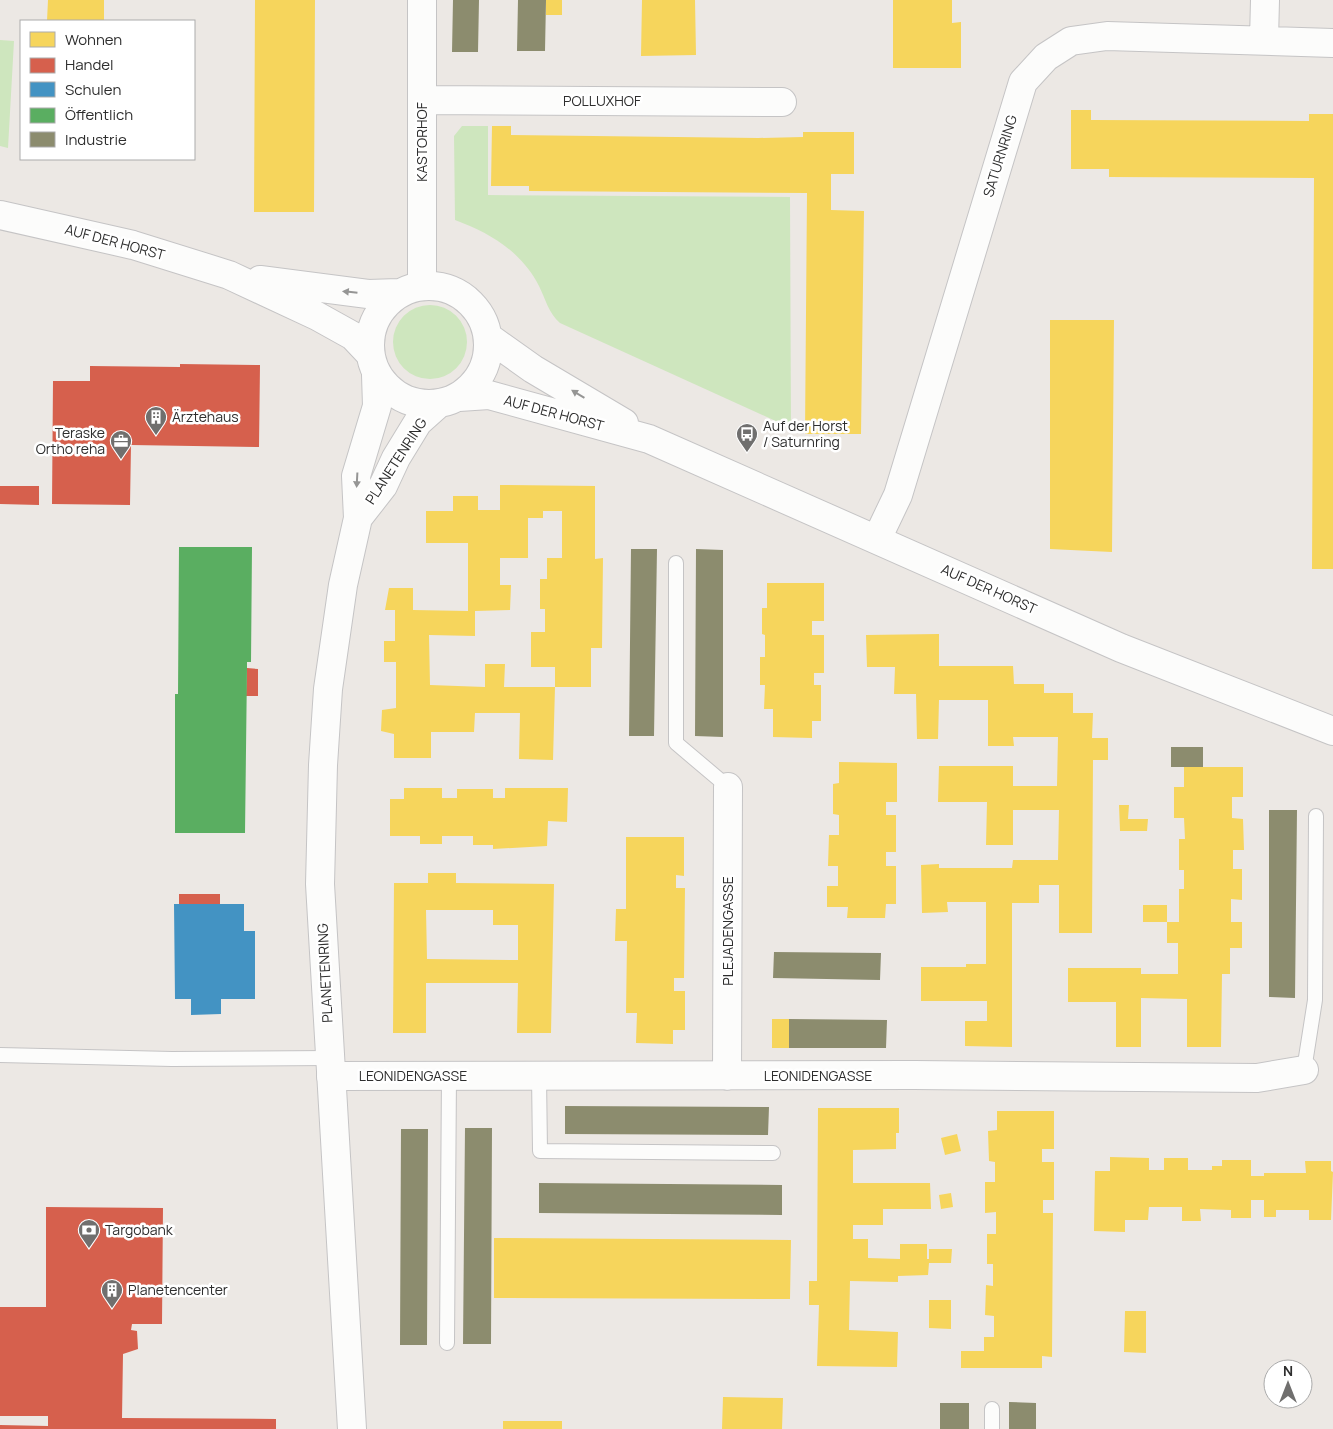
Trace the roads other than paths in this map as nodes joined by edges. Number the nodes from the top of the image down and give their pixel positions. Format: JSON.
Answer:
{"nodes":[{"id":1,"x":422,"y":0,"type":"edge"},
{"id":2,"x":1265,"y":0,"type":"edge"},
{"id":3,"x":1264,"y":40,"type":"junction"},
{"id":4,"x":1333,"y":43,"type":"edge"},
{"id":5,"x":422,"y":100,"type":"junction"},
{"id":6,"x":782,"y":102,"type":"dead end"},
{"id":7,"x":0,"y":215,"type":"edge"},
{"id":8,"x":229,"y":275,"type":"junction"},
{"id":9,"x":411,"y":289,"type":"junction"},
{"id":10,"x":488,"y":337,"type":"junction"},
{"id":11,"x":373,"y":364,"type":"junction"},
{"id":12,"x":448,"y":401,"type":"junction"},
{"id":13,"x":649,"y":439,"type":"junction"},
{"id":14,"x":358,"y":518,"type":"junction"},
{"id":15,"x":878,"y":539,"type":"junction"},
{"id":16,"x":676,"y":563,"type":"dead end"},
{"id":17,"x":1333,"y":731,"type":"edge"},
{"id":18,"x":728,"y":787,"type":"joint"},
{"id":19,"x":1316,"y":816,"type":"dead end"},
{"id":20,"x":0,"y":1055,"type":"edge"},
{"id":21,"x":331,"y":1067,"type":"junction"},
{"id":22,"x":1304,"y":1070,"type":"joint"},
{"id":23,"x":449,"y":1076,"type":"junction"},
{"id":24,"x":539,"y":1076,"type":"junction"},
{"id":25,"x":727,"y":1076,"type":"junction"},
{"id":26,"x":773,"y":1153,"type":"dead end"},
{"id":27,"x":447,"y":1344,"type":"dead end"},
{"id":28,"x":992,"y":1409,"type":"dead end"},
{"id":29,"x":352,"y":1429,"type":"edge"},
{"id":30,"x":992,"y":1429,"type":"edge"}],
"edges":[{"from":1,"to":5,"type":"street","name":"KASTORHOF"},
{"from":2,"to":3,"type":"street"},
{"from":3,"to":4,"type":"street","name":"SATURNRING"},
{"from":3,"to":15,"type":"street","name":"SATURNRING"},
{"from":5,"to":6,"type":"street","name":"POLLUXHOF"},
{"from":5,"to":9,"type":"street","name":"KASTORHOF"},
{"from":7,"to":8,"type":"street","name":"AUF DER HORST"},
{"from":9,"to":8,"type":"street","name":"AUF DER HORST","one_way":true},
{"from":8,"to":11,"type":"street","name":"AUF DER HORST"},
{"from":9,"to":10,"type":"street"},
{"from":9,"to":11,"type":"street"},
{"from":10,"to":12,"type":"street"},
{"from":13,"to":10,"type":"street","name":"AUF DER HORST","one_way":true},
{"from":11,"to":12,"type":"street"},
{"from":11,"to":14,"type":"street","name":"PLANETENRING","one_way":true},
{"from":12,"to":13,"type":"street","name":"AUF DER HORST"},
{"from":12,"to":14,"type":"street","name":"PLANETENRING"},
{"from":13,"to":15,"type":"street","name":"AUF DER HORST"},
{"from":14,"to":21,"type":"street","name":"PLANETENRING"},
{"from":15,"to":17,"type":"street","name":"AUF DER HORST"},
{"from":16,"to":18,"type":"lane"},
{"from":18,"to":25,"type":"street","name":"PLEJADENGASSE"},
{"from":19,"to":22,"type":"lane"},
{"from":20,"to":21,"type":"lane"},
{"from":21,"to":23,"type":"street","name":"LEONIDENGASSE"},
{"from":21,"to":29,"type":"street","name":"PLANETENRING"},
{"from":22,"to":25,"type":"street","name":"LEONIDENGASSE"},
{"from":23,"to":24,"type":"street","name":"LEONIDENGASSE"},
{"from":23,"to":27,"type":"lane"},
{"from":24,"to":25,"type":"street","name":"LEONIDENGASSE"},
{"from":24,"to":26,"type":"lane"},
{"from":28,"to":30,"type":"lane"}]}
